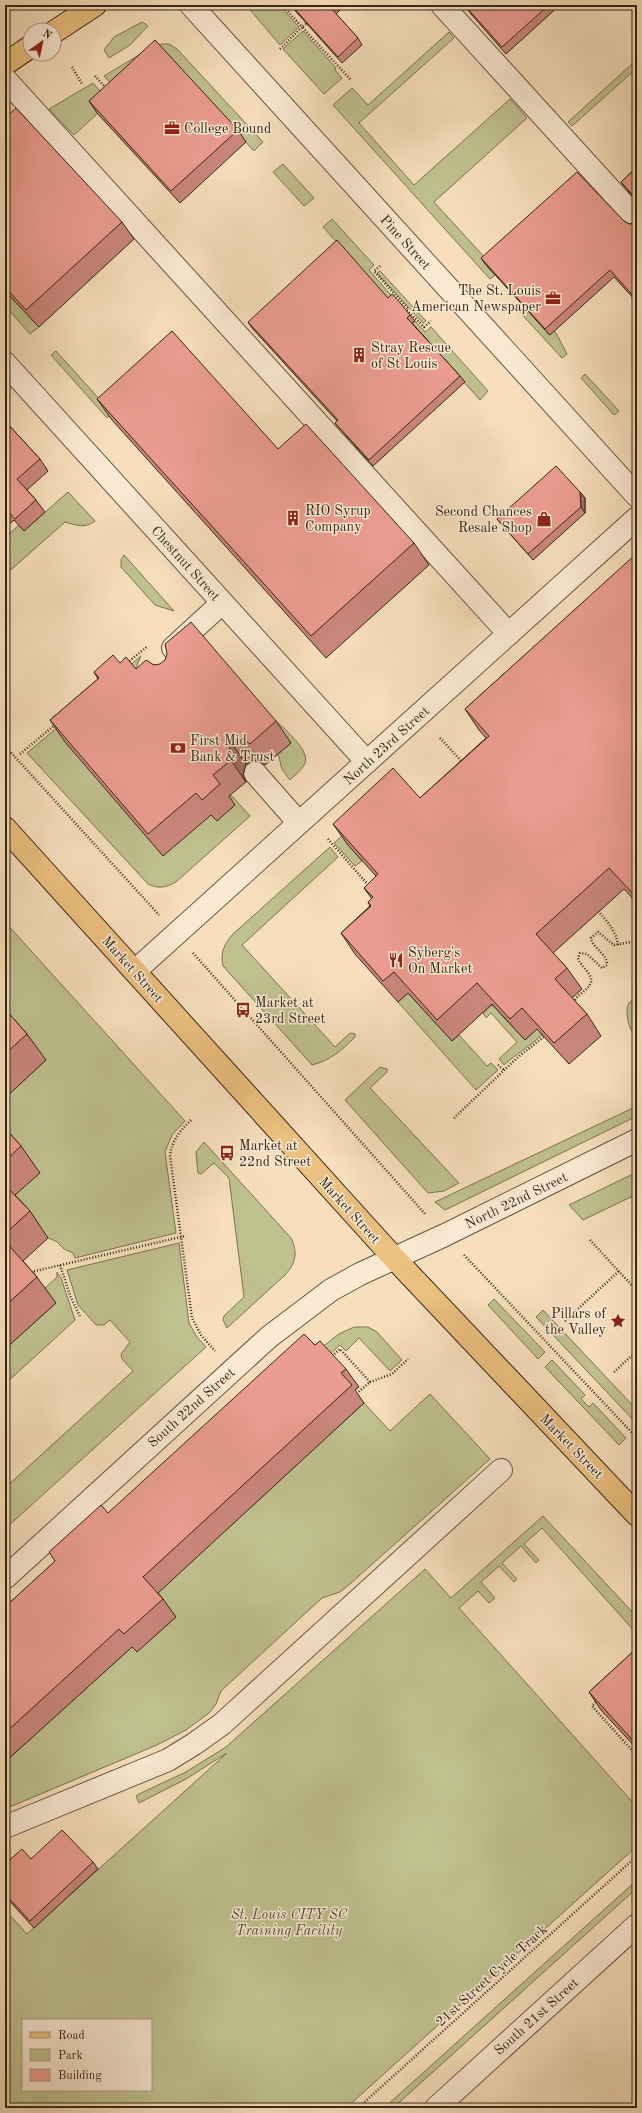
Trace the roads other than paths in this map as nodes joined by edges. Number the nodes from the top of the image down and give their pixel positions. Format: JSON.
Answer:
{"nodes":[{"id":1,"x":95,"y":5,"type":"edge"},
{"id":2,"x":191,"y":5,"type":"edge"},
{"id":3,"x":442,"y":5,"type":"edge"},
{"id":4,"x":62,"y":27,"type":"edge"},
{"id":5,"x":22,"y":53,"type":"edge"},
{"id":6,"x":5,"y":64,"type":"edge"},
{"id":7,"x":5,"y":79,"type":"edge"},
{"id":8,"x":637,"y":220,"type":"edge"},
{"id":9,"x":5,"y":363,"type":"edge"},
{"id":10,"x":637,"y":496,"type":"edge"},
{"id":11,"x":637,"y":518,"type":"edge"},
{"id":12,"x":222,"y":603,"type":"junction"},
{"id":13,"x":509,"y":634,"type":"junction"},
{"id":14,"x":166,"y":667,"type":"edge"},
{"id":15,"x":367,"y":762,"type":"junction"},
{"id":16,"x":255,"y":773,"type":"dead end"},
{"id":17,"x":299,"y":823,"type":"junction"},
{"id":18,"x":5,"y":828,"type":"edge"},
{"id":19,"x":135,"y":971,"type":"junction"},
{"id":20,"x":637,"y":1140,"type":"edge"},
{"id":21,"x":394,"y":1258,"type":"junction"},
{"id":22,"x":501,"y":1470,"type":"dead end"},
{"id":23,"x":637,"y":1515,"type":"edge"},
{"id":24,"x":5,"y":1578,"type":"edge"},
{"id":25,"x":5,"y":1827,"type":"edge"},
{"id":26,"x":637,"y":1925,"type":"edge"},
{"id":27,"x":436,"y":2108,"type":"edge"}],
"edges":[{"from":1,"to":4,"type":"main road"},
{"from":2,"to":10,"type":"street","name":"Pine Street"},
{"from":3,"to":8,"type":"street"},
{"from":5,"to":6,"type":"main road"},
{"from":7,"to":13,"type":"street"},
{"from":9,"to":12,"type":"street","name":"Chestnut Street"},
{"from":11,"to":13,"type":"street","name":"North 23rd Street"},
{"from":12,"to":14,"type":"street"},
{"from":12,"to":15,"type":"street","name":"Chestnut Street"},
{"from":13,"to":15,"type":"street","name":"North 23rd Street"},
{"from":15,"to":17,"type":"street","name":"North 23rd Street"},
{"from":16,"to":17,"type":"street"},
{"from":17,"to":19,"type":"street","name":"North 23rd Street"},
{"from":18,"to":19,"type":"main road","name":"Market Street"},
{"from":19,"to":21,"type":"main road","name":"Market Street"},
{"from":20,"to":21,"type":"street","name":"North 22nd Street"},
{"from":21,"to":23,"type":"main road","name":"Market Street"},
{"from":21,"to":24,"type":"street","name":"South 22nd Street"},
{"from":22,"to":25,"type":"street"},
{"from":26,"to":27,"type":"street","name":"South 21st Street"}]}
